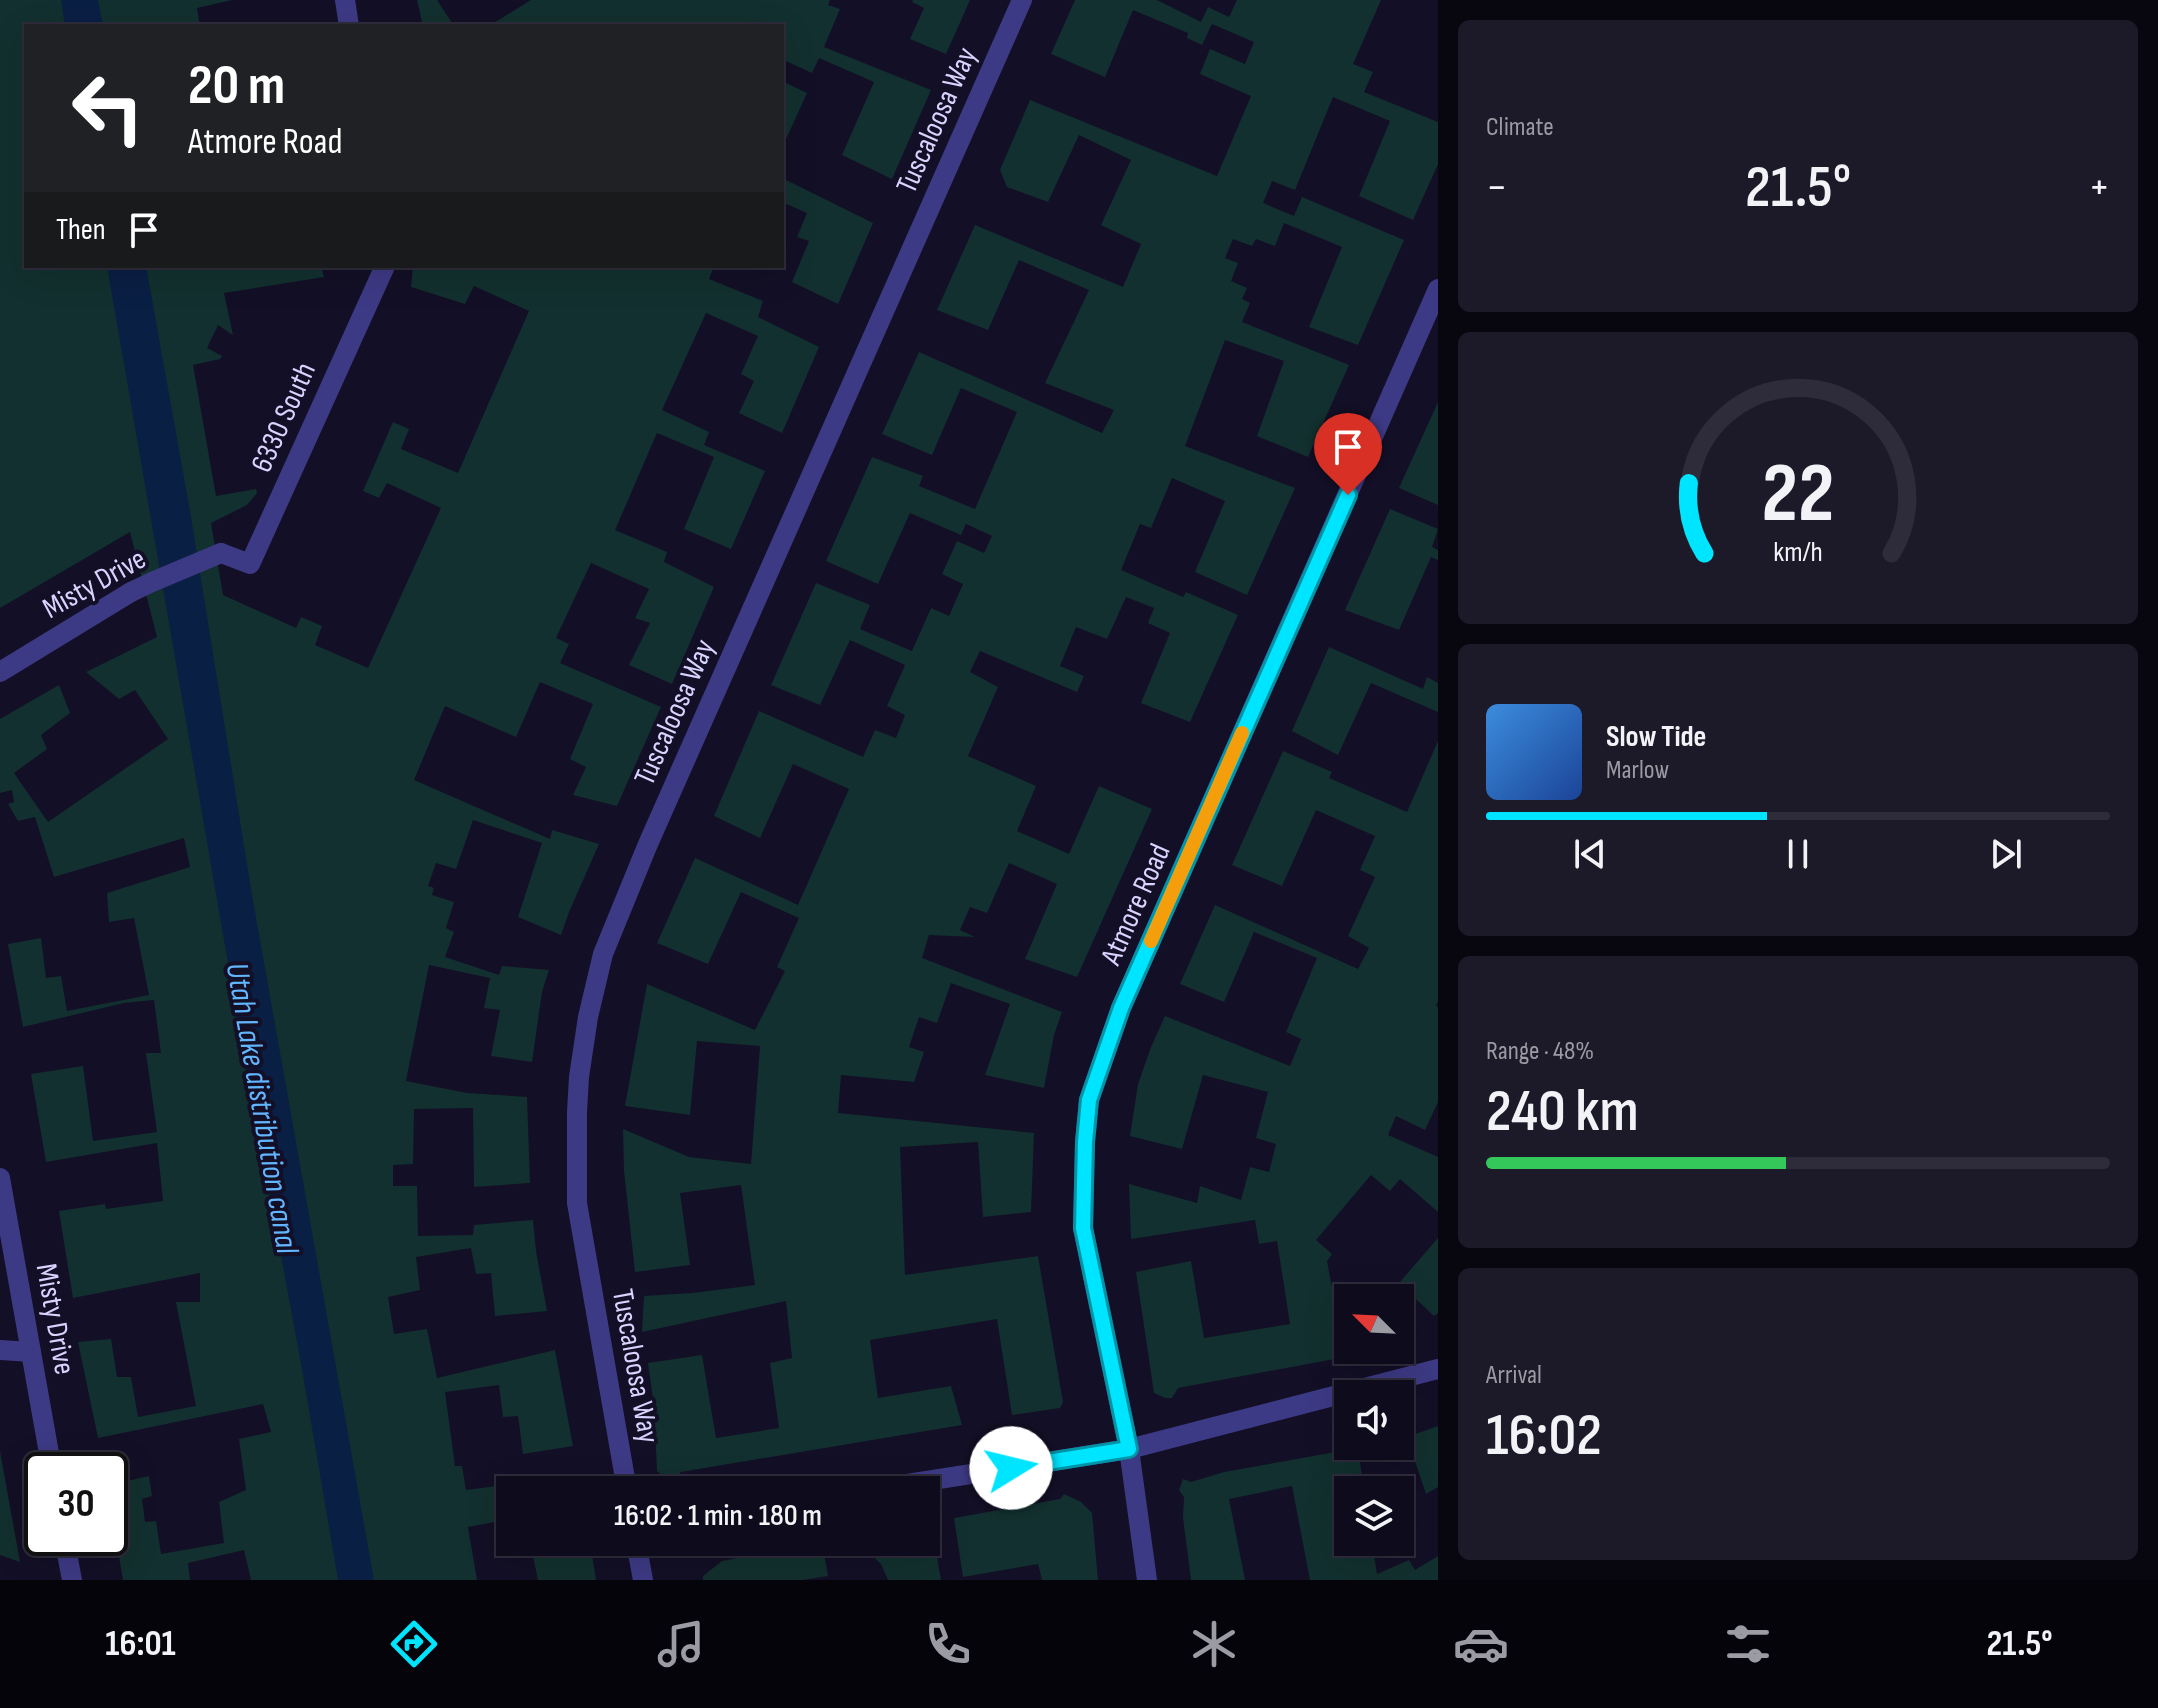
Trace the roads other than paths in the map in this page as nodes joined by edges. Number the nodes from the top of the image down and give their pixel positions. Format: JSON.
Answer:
{"nodes":[{"id":1,"x":345,"y":0,"type":"edge"},
{"id":2,"x":1022,"y":0,"type":"edge"},
{"id":3,"x":349,"y":24,"type":"edge"},
{"id":4,"x":384,"y":268,"type":"edge"},
{"id":5,"x":1438,"y":289,"type":"edge"},
{"id":6,"x":221,"y":553,"type":"joint"},
{"id":7,"x":0,"y":672,"type":"edge"},
{"id":8,"x":0,"y":1178,"type":"edge"},
{"id":9,"x":0,"y":1350,"type":"edge"},
{"id":10,"x":31,"y":1352,"type":"junction"},
{"id":11,"x":1438,"y":1369,"type":"edge"},
{"id":12,"x":1129,"y":1449,"type":"junction"},
{"id":13,"x":49,"y":1452,"type":"edge"},
{"id":14,"x":625,"y":1476,"type":"edge"},
{"id":15,"x":940,"y":1479,"type":"edge"},
{"id":16,"x":67,"y":1556,"type":"edge"},
{"id":17,"x":639,"y":1556,"type":"edge"},
{"id":18,"x":72,"y":1580,"type":"edge"},
{"id":19,"x":643,"y":1580,"type":"edge"},
{"id":20,"x":1147,"y":1580,"type":"edge"}],
"edges":[{"from":1,"to":3,"type":"street"},
{"from":2,"to":14,"type":"street","name":"Tuscaloosa Way"},
{"from":4,"to":6,"type":"street","name":"6330 South"},
{"from":5,"to":12,"type":"street","name":"Atmore Road"},
{"from":6,"to":7,"type":"street","name":"Misty Drive"},
{"from":8,"to":10,"type":"street","name":"Misty Drive"},
{"from":9,"to":10,"type":"street"},
{"from":10,"to":13,"type":"street","name":"Misty Drive"},
{"from":11,"to":12,"type":"street"},
{"from":12,"to":15,"type":"street"},
{"from":12,"to":20,"type":"street","name":"Atmore Road"},
{"from":16,"to":18,"type":"street"},
{"from":17,"to":19,"type":"street"}]}
